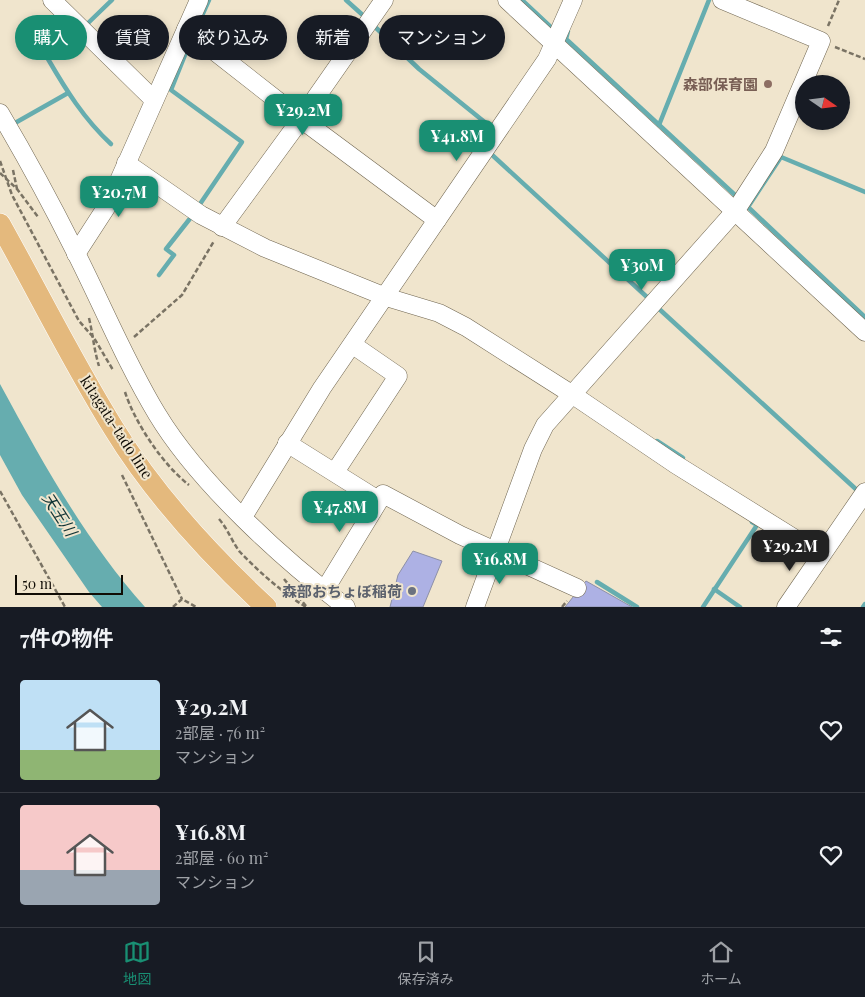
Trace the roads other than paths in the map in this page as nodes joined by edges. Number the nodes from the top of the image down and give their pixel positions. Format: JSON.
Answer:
{"nodes":[{"id":1,"x":52,"y":0,"type":"edge"},
{"id":2,"x":199,"y":0,"type":"edge"},
{"id":3,"x":384,"y":0,"type":"edge"},
{"id":4,"x":507,"y":0,"type":"edge"},
{"id":5,"x":573,"y":0,"type":"edge"},
{"id":6,"x":722,"y":0,"type":"edge"},
{"id":7,"x":192,"y":15,"type":"edge"},
{"id":8,"x":554,"y":44,"type":"junction"},
{"id":9,"x":179,"y":45,"type":"edge"},
{"id":10,"x":225,"y":60,"type":"edge"},
{"id":11,"x":154,"y":100,"type":"junction"},
{"id":12,"x":0,"y":113,"type":"edge"},
{"id":13,"x":301,"y":120,"type":"junction"},
{"id":14,"x":126,"y":163,"type":"junction"},
{"id":15,"x":736,"y":210,"type":"junction"},
{"id":16,"x":437,"y":220,"type":"junction"},
{"id":17,"x":0,"y":224,"type":"edge"},
{"id":18,"x":222,"y":226,"type":"junction"},
{"id":19,"x":76,"y":254,"type":"junction"},
{"id":20,"x":386,"y":296,"type":"junction"},
{"id":21,"x":865,"y":332,"type":"edge"},
{"id":22,"x":353,"y":345,"type":"junction"},
{"id":23,"x":573,"y":395,"type":"junction"},
{"id":24,"x":287,"y":443,"type":"junction"},
{"id":25,"x":335,"y":472,"type":"junction"},
{"id":26,"x":865,"y":492,"type":"edge"},
{"id":27,"x":378,"y":500,"type":"junction"},
{"id":28,"x":243,"y":517,"type":"junction"},
{"id":29,"x":494,"y":552,"type":"junction"},
{"id":30,"x":821,"y":555,"type":"junction"},
{"id":31,"x":577,"y":588,"type":"dead end"},
{"id":32,"x":324,"y":591,"type":"junction"},
{"id":33,"x":266,"y":607,"type":"edge"},
{"id":34,"x":346,"y":607,"type":"edge"},
{"id":35,"x":475,"y":607,"type":"edge"},
{"id":36,"x":786,"y":607,"type":"edge"}],
"edges":[{"from":1,"to":11,"type":"street"},
{"from":2,"to":7,"type":"street"},
{"from":3,"to":13,"type":"street"},
{"from":4,"to":8,"type":"street"},
{"from":5,"to":8,"type":"street"},
{"from":6,"to":15,"type":"street"},
{"from":8,"to":15,"type":"street"},
{"from":8,"to":16,"type":"street"},
{"from":9,"to":11,"type":"street"},
{"from":10,"to":13,"type":"street"},
{"from":11,"to":14,"type":"street"},
{"from":12,"to":19,"type":"street"},
{"from":13,"to":16,"type":"street"},
{"from":13,"to":18,"type":"street"},
{"from":14,"to":18,"type":"street"},
{"from":14,"to":19,"type":"street"},
{"from":15,"to":21,"type":"street"},
{"from":15,"to":23,"type":"street"},
{"from":16,"to":20,"type":"street"},
{"from":17,"to":33,"type":"main road","name":"kitagata-tado line"},
{"from":18,"to":20,"type":"street"},
{"from":19,"to":28,"type":"street"},
{"from":20,"to":22,"type":"street"},
{"from":20,"to":23,"type":"street"},
{"from":22,"to":24,"type":"street"},
{"from":22,"to":25,"type":"street"},
{"from":23,"to":29,"type":"street"},
{"from":23,"to":30,"type":"street"},
{"from":24,"to":25,"type":"street"},
{"from":24,"to":28,"type":"street"},
{"from":25,"to":27,"type":"street"},
{"from":26,"to":30,"type":"street"},
{"from":27,"to":29,"type":"street"},
{"from":27,"to":32,"type":"street"},
{"from":28,"to":32,"type":"street"},
{"from":29,"to":31,"type":"street"},
{"from":29,"to":35,"type":"street"},
{"from":30,"to":36,"type":"street"},
{"from":32,"to":34,"type":"street"}]}
